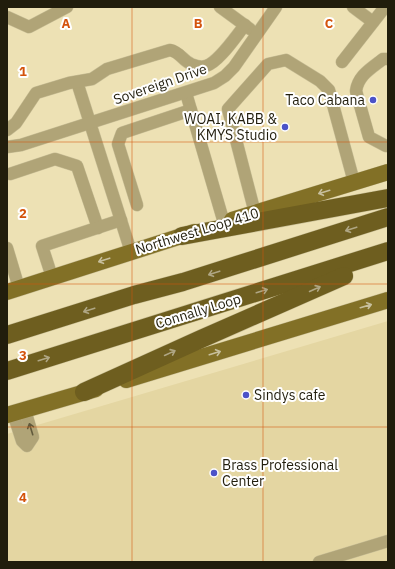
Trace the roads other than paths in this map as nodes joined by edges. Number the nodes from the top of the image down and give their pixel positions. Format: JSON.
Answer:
{"nodes":[{"id":1,"x":67,"y":7,"type":"edge"},
{"id":2,"x":220,"y":7,"type":"edge"},
{"id":3,"x":276,"y":7,"type":"edge"},
{"id":4,"x":353,"y":7,"type":"edge"},
{"id":5,"x":385,"y":7,"type":"edge"},
{"id":6,"x":7,"y":17,"type":"edge"},
{"id":7,"x":373,"y":22,"type":"junction"},
{"id":8,"x":245,"y":25,"type":"junction"},
{"id":9,"x":257,"y":34,"type":"junction"},
{"id":10,"x":388,"y":59,"type":"edge"},
{"id":11,"x":342,"y":62,"type":"dead end"},
{"id":12,"x":77,"y":82,"type":"junction"},
{"id":13,"x":186,"y":93,"type":"junction"},
{"id":14,"x":191,"y":110,"type":"junction"},
{"id":15,"x":91,"y":123,"type":"junction"},
{"id":16,"x":7,"y":130,"type":"edge"},
{"id":17,"x":7,"y":147,"type":"edge"},
{"id":18,"x":387,"y":147,"type":"edge"},
{"id":19,"x":388,"y":172,"type":"edge"},
{"id":20,"x":10,"y":174,"type":"dead end"},
{"id":21,"x":354,"y":182,"type":"junction"},
{"id":22,"x":388,"y":198,"type":"edge"},
{"id":23,"x":137,"y":205,"type":"dead end"},
{"id":24,"x":256,"y":213,"type":"junction"},
{"id":25,"x":388,"y":217,"type":"edge"},
{"id":26,"x":121,"y":220,"type":"junction"},
{"id":27,"x":224,"y":223,"type":"junction"},
{"id":28,"x":98,"y":228,"type":"junction"},
{"id":29,"x":182,"y":236,"type":"junction"},
{"id":30,"x":7,"y":248,"type":"edge"},
{"id":31,"x":131,"y":252,"type":"junction"},
{"id":32,"x":388,"y":252,"type":"edge"},
{"id":33,"x":388,"y":256,"type":"edge"},
{"id":34,"x":52,"y":277,"type":"junction"},
{"id":35,"x":13,"y":290,"type":"edge"},
{"id":36,"x":388,"y":300,"type":"edge"},
{"id":37,"x":7,"y":335,"type":"edge"},
{"id":38,"x":7,"y":371,"type":"edge"},
{"id":39,"x":84,"y":392,"type":"junction"},
{"id":40,"x":15,"y":413,"type":"edge"},
{"id":41,"x":388,"y":541,"type":"edge"},
{"id":42,"x":318,"y":562,"type":"edge"}],
"edges":[{"from":1,"to":6,"type":"street"},
{"from":2,"to":8,"type":"street"},
{"from":3,"to":9,"type":"street","name":"Sovereign Drive"},
{"from":4,"to":7,"type":"street"},
{"from":5,"to":7,"type":"street"},
{"from":7,"to":11,"type":"street"},
{"from":8,"to":9,"type":"street"},
{"from":8,"to":12,"type":"street"},
{"from":9,"to":13,"type":"street","name":"Sovereign Drive"},
{"from":10,"to":18,"type":"street"},
{"from":12,"to":15,"type":"street"},
{"from":12,"to":16,"type":"street"},
{"from":13,"to":14,"type":"street"},
{"from":13,"to":15,"type":"street","name":"Sovereign Drive"},
{"from":14,"to":23,"type":"street"},
{"from":14,"to":27,"type":"street"},
{"from":15,"to":17,"type":"street","name":"Sovereign Drive"},
{"from":15,"to":26,"type":"street"},
{"from":19,"to":21,"type":"main road","name":"Northwest Loop 410"},
{"from":20,"to":28,"type":"street"},
{"from":21,"to":24,"type":"main road","name":"Northwest Loop 410","one_way":true},
{"from":21,"to":24,"type":"street"},
{"from":22,"to":29,"type":"highway"},
{"from":24,"to":27,"type":"main road","name":"Northwest Loop 410"},
{"from":25,"to":37,"type":"highway","one_way":true},
{"from":26,"to":28,"type":"street"},
{"from":26,"to":31,"type":"street"},
{"from":27,"to":29,"type":"main road","name":"Northwest Loop 410"},
{"from":28,"to":34,"type":"street"},
{"from":29,"to":31,"type":"main road","name":"Northwest Loop 410"},
{"from":30,"to":35,"type":"street"},
{"from":31,"to":34,"type":"main road","name":"Northwest Loop 410","one_way":true},
{"from":38,"to":32,"type":"highway","name":"Connally Loop","one_way":true},
{"from":39,"to":33,"type":"highway","one_way":true},
{"from":34,"to":35,"type":"main road","name":"Northwest Loop 410"},
{"from":39,"to":36,"type":"main road","one_way":true},
{"from":40,"to":39,"type":"main road","one_way":true},
{"from":41,"to":42,"type":"street"}]}
